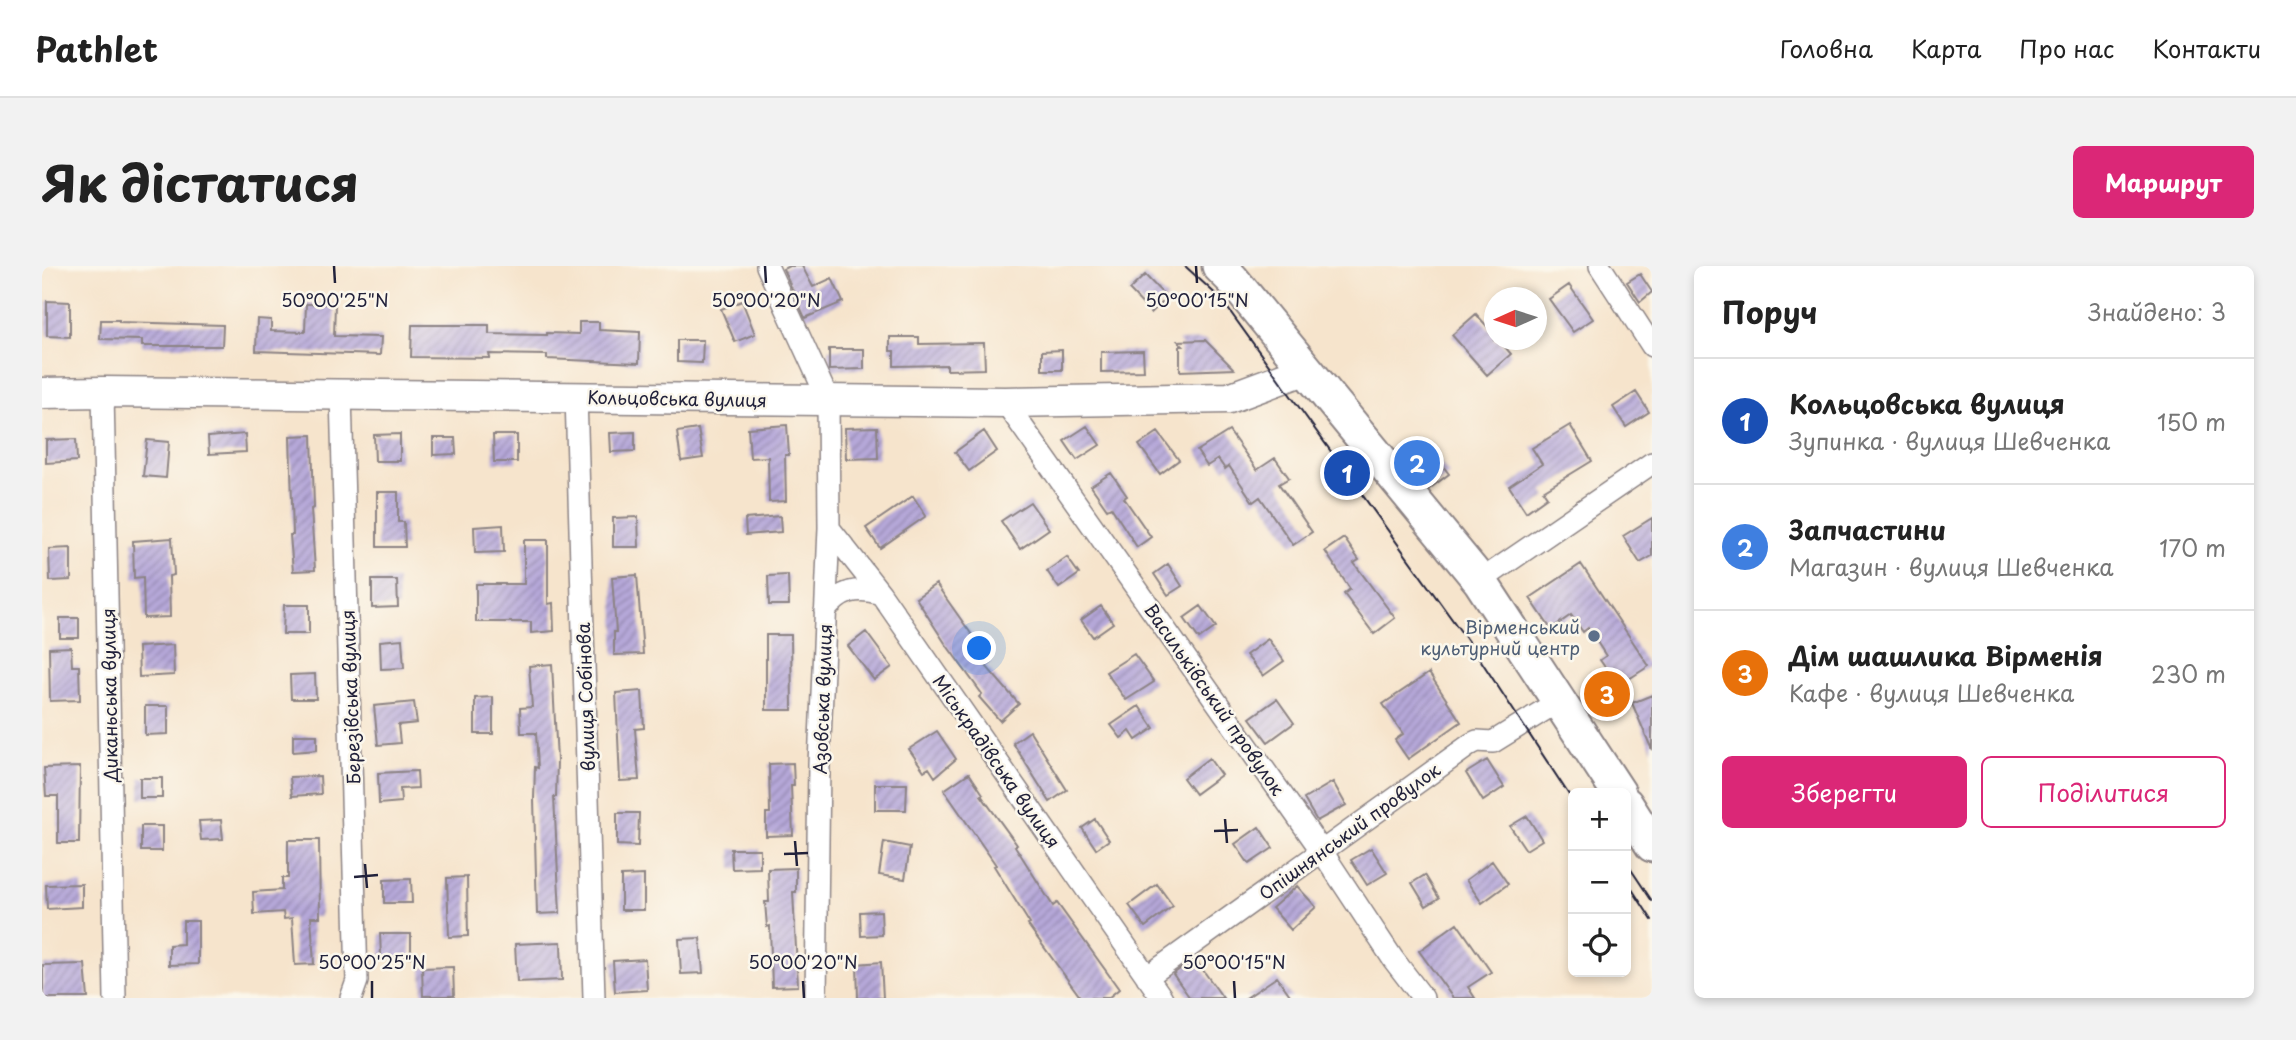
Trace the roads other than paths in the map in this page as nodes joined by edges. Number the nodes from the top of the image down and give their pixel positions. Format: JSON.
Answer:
{"nodes":[{"id":1,"x":767,"y":266,"type":"edge"},
{"id":2,"x":1219,"y":266,"type":"edge"},
{"id":3,"x":1600,"y":266,"type":"edge"},
{"id":4,"x":1652,"y":346,"type":"edge"},
{"id":5,"x":1307,"y":369,"type":"junction"},
{"id":6,"x":103,"y":392,"type":"junction"},
{"id":7,"x":42,"y":393,"type":"edge"},
{"id":8,"x":341,"y":394,"type":"junction"},
{"id":9,"x":576,"y":397,"type":"junction"},
{"id":10,"x":828,"y":399,"type":"junction"},
{"id":11,"x":1005,"y":402,"type":"junction"},
{"id":12,"x":1652,"y":463,"type":"edge"},
{"id":13,"x":829,"y":528,"type":"junction"},
{"id":14,"x":1480,"y":581,"type":"junction"},
{"id":15,"x":881,"y":594,"type":"junction"},
{"id":16,"x":825,"y":611,"type":"junction"},
{"id":17,"x":1559,"y":701,"type":"junction"},
{"id":18,"x":1616,"y":788,"type":"edge"},
{"id":19,"x":1631,"y":812,"type":"edge"},
{"id":20,"x":1652,"y":845,"type":"edge"},
{"id":21,"x":1321,"y":850,"type":"junction"},
{"id":22,"x":1147,"y":977,"type":"junction"},
{"id":23,"x":115,"y":998,"type":"edge"},
{"id":24,"x":351,"y":998,"type":"edge"},
{"id":25,"x":594,"y":998,"type":"edge"},
{"id":26,"x":816,"y":998,"type":"edge"},
{"id":27,"x":1162,"y":998,"type":"edge"},
{"id":28,"x":1423,"y":998,"type":"edge"}],
"edges":[{"from":1,"to":10,"type":"street"},
{"from":2,"to":5,"type":"main road"},
{"from":3,"to":4,"type":"street"},
{"from":5,"to":11,"type":"street","name":"Кольцовська вулиця"},
{"from":5,"to":14,"type":"main road"},
{"from":6,"to":7,"type":"street","name":"Кольцовська вулиця"},
{"from":6,"to":8,"type":"street","name":"Кольцовська вулиця"},
{"from":6,"to":23,"type":"street","name":"Диканьська вулиця"},
{"from":8,"to":9,"type":"street","name":"Кольцовська вулиця"},
{"from":8,"to":24,"type":"street","name":"Березівська вулиця"},
{"from":9,"to":10,"type":"street","name":"Кольцовська вулиця"},
{"from":9,"to":25,"type":"street","name":"вулиця Собінова"},
{"from":10,"to":11,"type":"street","name":"Кольцовська вулиця"},
{"from":10,"to":13,"type":"street","name":"Азовська вулиця"},
{"from":11,"to":21,"type":"street","name":"Васильківський провулок"},
{"from":12,"to":14,"type":"street"},
{"from":13,"to":15,"type":"street","name":"Міськрадівська вулиця"},
{"from":13,"to":16,"type":"street","name":"Азовська вулиця"},
{"from":14,"to":17,"type":"main road"},
{"from":15,"to":16,"type":"street"},
{"from":15,"to":22,"type":"street","name":"Міськрадівська вулиця"},
{"from":16,"to":26,"type":"street","name":"Азовська вулиця"},
{"from":17,"to":18,"type":"main road"},
{"from":17,"to":21,"type":"street","name":"Опішнянський провулок"},
{"from":19,"to":20,"type":"main road"},
{"from":21,"to":22,"type":"street","name":"Опішнянський провулок"},
{"from":21,"to":28,"type":"street","name":"Васильківський провулок"},
{"from":22,"to":27,"type":"street","name":"Міськрадівська вулиця"}]}
